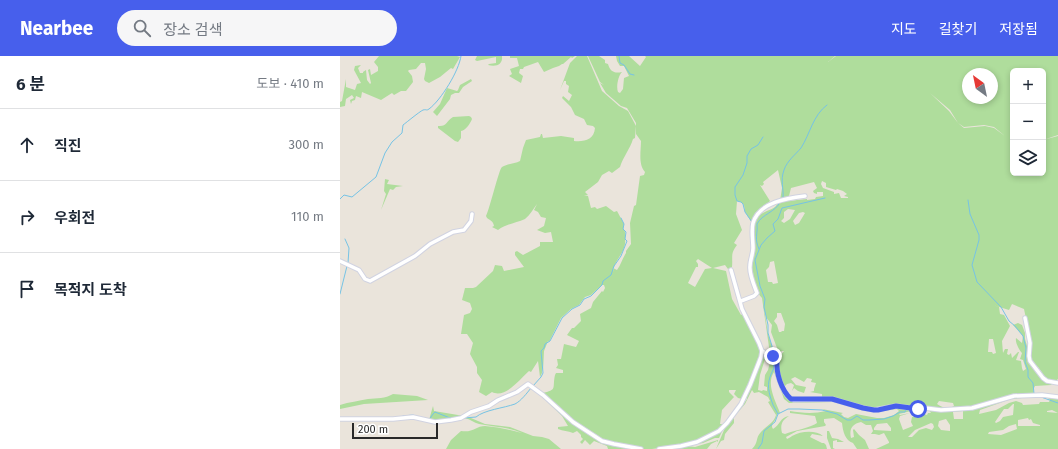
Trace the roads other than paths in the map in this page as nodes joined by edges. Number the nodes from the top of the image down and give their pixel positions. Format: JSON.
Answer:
{"nodes":[{"id":1,"x":805,"y":196,"type":"dead end"},
{"id":2,"x":472,"y":214,"type":"dead end"},
{"id":3,"x":340,"y":261,"type":"edge"},
{"id":4,"x":731,"y":270,"type":"dead end"},
{"id":5,"x":741,"y":301,"type":"junction"},
{"id":6,"x":1025,"y":318,"type":"dead end"},
{"id":7,"x":762,"y":351,"type":"junction"},
{"id":8,"x":1058,"y":383,"type":"edge"},
{"id":9,"x":1058,"y":397,"type":"edge"},
{"id":10,"x":340,"y":419,"type":"edge"},
{"id":11,"x":641,"y":449,"type":"edge"},
{"id":12,"x":659,"y":449,"type":"edge"}],
"edges":[{"from":1,"to":5,"type":"street"},
{"from":2,"to":3,"type":"street"},
{"from":4,"to":5,"type":"street"},
{"from":5,"to":7,"type":"street"},
{"from":6,"to":8,"type":"street"},
{"from":7,"to":9,"type":"street"},
{"from":7,"to":12,"type":"street"},
{"from":10,"to":11,"type":"street"}]}
